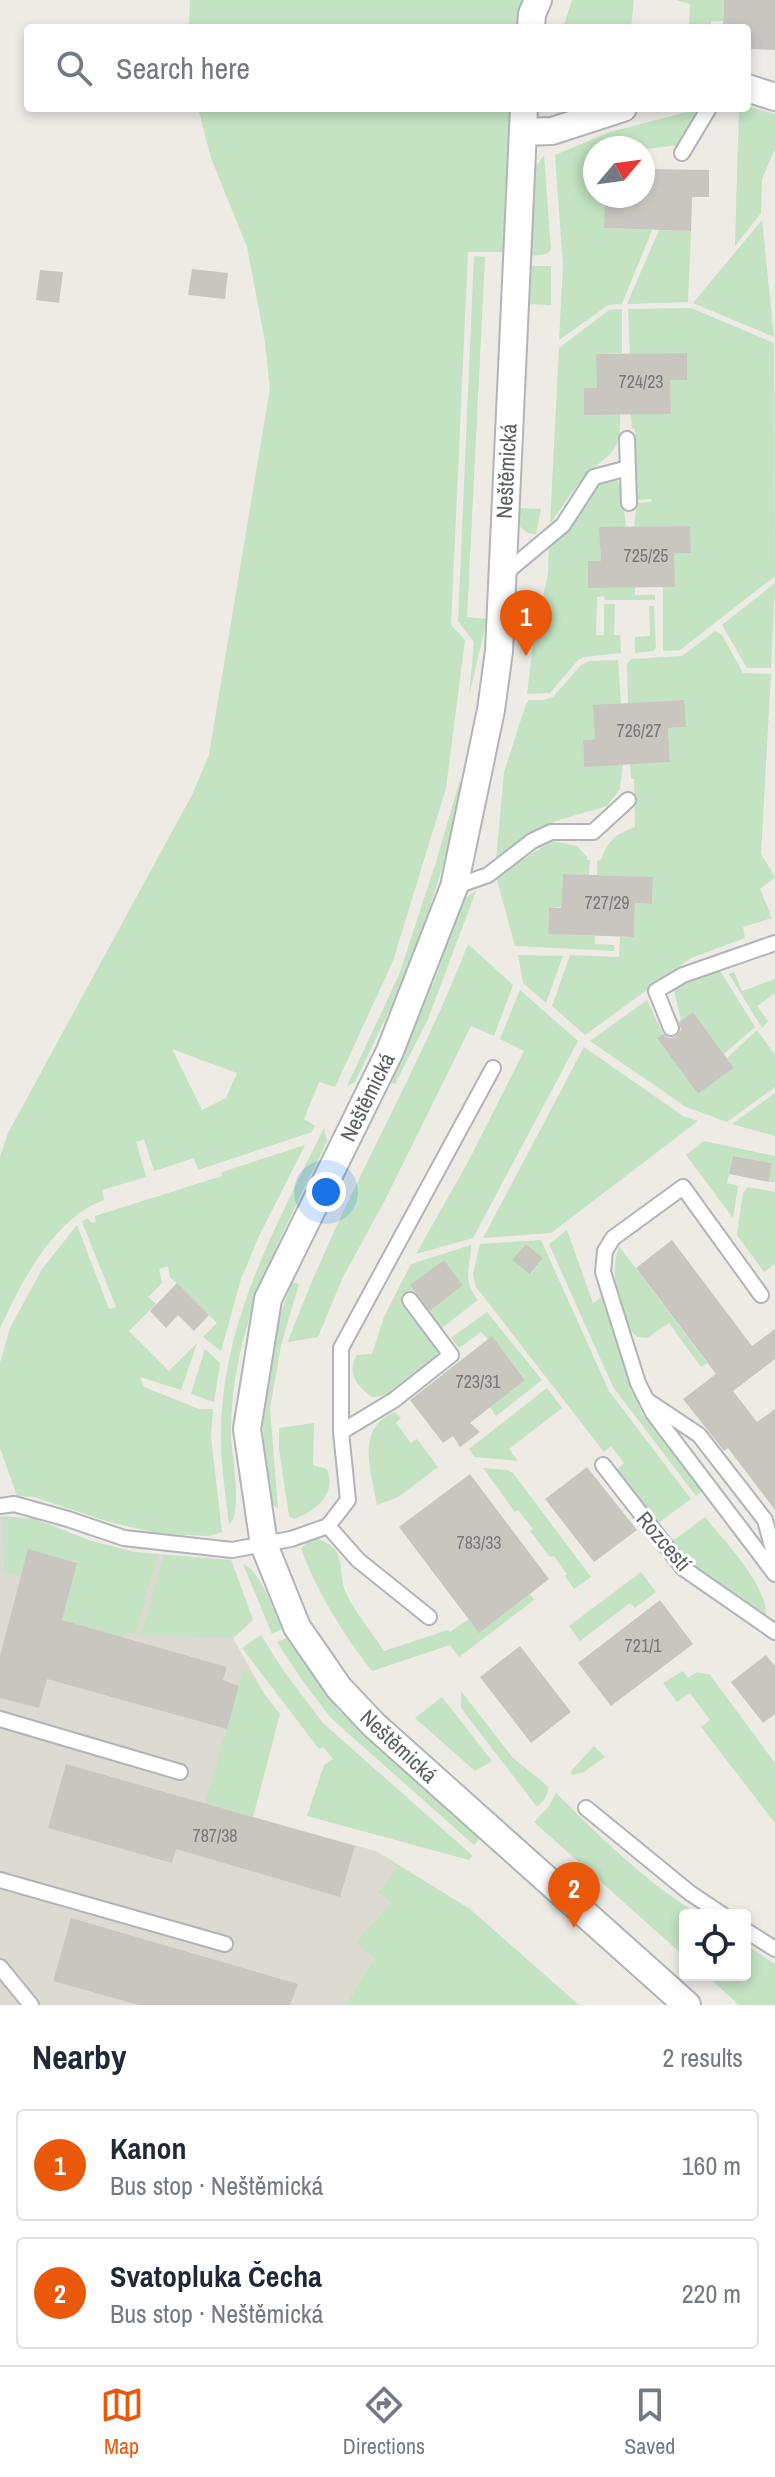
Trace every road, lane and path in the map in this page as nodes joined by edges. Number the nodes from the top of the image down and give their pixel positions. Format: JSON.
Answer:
{"nodes":[{"id":1,"x":538,"y":0,"type":"edge"},
{"id":2,"x":531,"y":24,"type":"edge"},
{"id":3,"x":751,"y":89,"type":"edge"},
{"id":4,"x":775,"y":97,"type":"edge"},
{"id":5,"x":611,"y":112,"type":"edge"},
{"id":6,"x":707,"y":112,"type":"edge"},
{"id":7,"x":524,"y":120,"type":"edge"},
{"id":8,"x":682,"y":153,"type":"dead end"},
{"id":9,"x":627,"y":439,"type":"dead end"},
{"id":10,"x":628,"y":468,"type":"junction"},
{"id":11,"x":629,"y":503,"type":"dead end"},
{"id":12,"x":501,"y":577,"type":"junction"},
{"id":13,"x":628,"y":800,"type":"dead end"},
{"id":14,"x":454,"y":887,"type":"junction"},
{"id":15,"x":775,"y":943,"type":"edge"},
{"id":16,"x":671,"y":1028,"type":"dead end"},
{"id":17,"x":493,"y":1068,"type":"dead end"},
{"id":18,"x":761,"y":1295,"type":"dead end"},
{"id":19,"x":410,"y":1300,"type":"dead end"},
{"id":20,"x":646,"y":1399,"type":"junction"},
{"id":21,"x":341,"y":1432,"type":"junction"},
{"id":22,"x":603,"y":1465,"type":"dead end"},
{"id":23,"x":0,"y":1506,"type":"edge"},
{"id":24,"x":328,"y":1526,"type":"junction"},
{"id":25,"x":264,"y":1545,"type":"junction"},
{"id":26,"x":775,"y":1557,"type":"edge"},
{"id":27,"x":775,"y":1574,"type":"edge"},
{"id":28,"x":429,"y":1617,"type":"dead end"},
{"id":29,"x":775,"y":1632,"type":"edge"},
{"id":30,"x":0,"y":1719,"type":"edge"},
{"id":31,"x":180,"y":1772,"type":"dead end"},
{"id":32,"x":586,"y":1808,"type":"dead end"},
{"id":33,"x":0,"y":1880,"type":"edge"},
{"id":34,"x":714,"y":1909,"type":"edge"},
{"id":35,"x":751,"y":1934,"type":"edge"},
{"id":36,"x":225,"y":1944,"type":"dead end"},
{"id":37,"x":775,"y":1949,"type":"edge"},
{"id":38,"x":0,"y":1967,"type":"edge"},
{"id":39,"x":31,"y":2005,"type":"edge"},
{"id":40,"x":687,"y":2005,"type":"edge"}],
"edges":[{"from":1,"to":2,"type":"street"},
{"from":3,"to":4,"type":"street"},
{"from":5,"to":7,"type":"street"},
{"from":6,"to":8,"type":"lane"},
{"from":7,"to":12,"type":"street","name":"Neštěmická"},
{"from":9,"to":10,"type":"lane"},
{"from":10,"to":11,"type":"lane"},
{"from":10,"to":12,"type":"lane"},
{"from":12,"to":14,"type":"street","name":"Neštěmická"},
{"from":13,"to":14,"type":"lane"},
{"from":14,"to":25,"type":"street","name":"Neštěmická"},
{"from":15,"to":16,"type":"lane"},
{"from":17,"to":21,"type":"lane"},
{"from":18,"to":20,"type":"lane"},
{"from":19,"to":21,"type":"lane"},
{"from":20,"to":26,"type":"lane"},
{"from":20,"to":27,"type":"lane"},
{"from":21,"to":24,"type":"lane"},
{"from":22,"to":29,"type":"lane","name":"Rozcestí"},
{"from":23,"to":25,"type":"lane"},
{"from":24,"to":25,"type":"lane"},
{"from":24,"to":28,"type":"lane"},
{"from":25,"to":40,"type":"street","name":"Neštěmická"},
{"from":30,"to":31,"type":"lane"},
{"from":32,"to":34,"type":"lane"},
{"from":33,"to":36,"type":"lane"},
{"from":35,"to":37,"type":"lane"},
{"from":38,"to":39,"type":"lane"}]}
